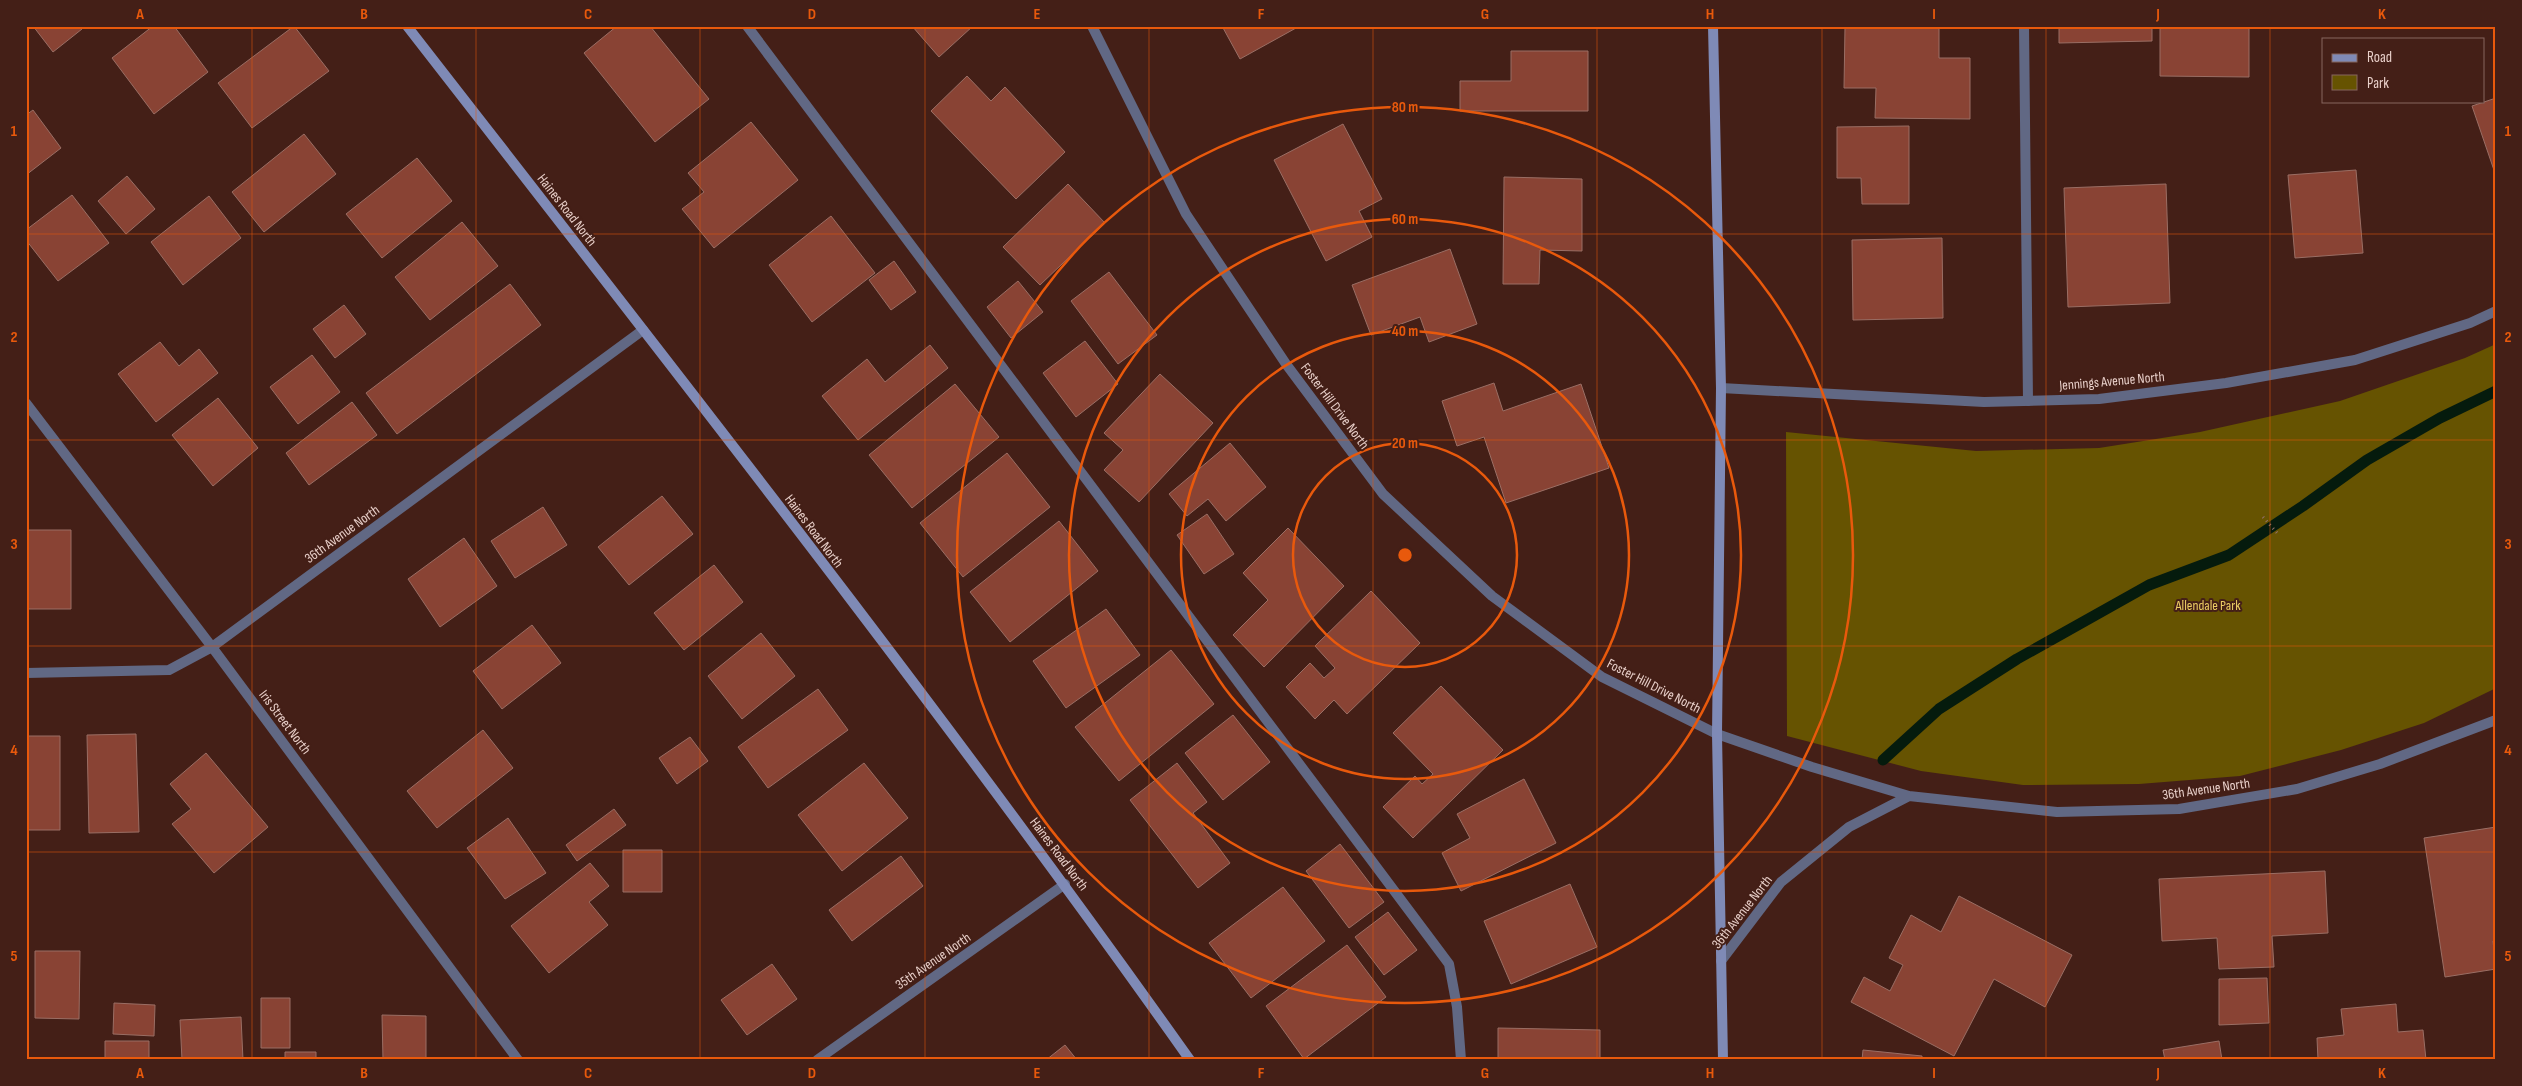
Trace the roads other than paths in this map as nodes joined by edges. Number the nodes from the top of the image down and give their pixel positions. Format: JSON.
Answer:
{"nodes":[{"id":1,"x":407,"y":26,"type":"edge"},
{"id":2,"x":747,"y":26,"type":"edge"},
{"id":3,"x":1092,"y":26,"type":"edge"},
{"id":4,"x":1713,"y":26,"type":"edge"},
{"id":5,"x":2024,"y":26,"type":"edge"},
{"id":6,"x":2496,"y":311,"type":"edge"},
{"id":7,"x":644,"y":330,"type":"junction"},
{"id":8,"x":1721,"y":388,"type":"junction"},
{"id":9,"x":2028,"y":401,"type":"junction"},
{"id":10,"x":26,"y":403,"type":"edge"},
{"id":11,"x":212,"y":647,"type":"junction"},
{"id":12,"x":26,"y":673,"type":"edge"},
{"id":13,"x":2496,"y":720,"type":"edge"},
{"id":14,"x":1718,"y":734,"type":"junction"},
{"id":15,"x":1908,"y":796,"type":"junction"},
{"id":16,"x":1065,"y":884,"type":"junction"},
{"id":17,"x":1721,"y":961,"type":"junction"},
{"id":18,"x":518,"y":1060,"type":"edge"},
{"id":19,"x":817,"y":1060,"type":"edge"},
{"id":20,"x":1190,"y":1060,"type":"edge"},
{"id":21,"x":1461,"y":1060,"type":"edge"},
{"id":22,"x":1723,"y":1060,"type":"edge"}],
"edges":[{"from":1,"to":7,"type":"street","name":"Haines Road North"},
{"from":2,"to":21,"type":"street"},
{"from":3,"to":14,"type":"street","name":"Foster Hill Drive North"},
{"from":4,"to":8,"type":"street"},
{"from":5,"to":9,"type":"street"},
{"from":6,"to":9,"type":"street","name":"Jennings Avenue North"},
{"from":7,"to":11,"type":"street","name":"36th Avenue North"},
{"from":7,"to":16,"type":"street","name":"Haines Road North"},
{"from":8,"to":9,"type":"street","name":"Jennings Avenue North"},
{"from":8,"to":14,"type":"street"},
{"from":10,"to":11,"type":"street","name":"Iris Street North"},
{"from":11,"to":12,"type":"street","name":"36th Avenue North"},
{"from":11,"to":18,"type":"street","name":"Iris Street North"},
{"from":13,"to":15,"type":"street","name":"36th Avenue North"},
{"from":14,"to":15,"type":"street","name":"36th Avenue North"},
{"from":14,"to":17,"type":"street"},
{"from":15,"to":17,"type":"street","name":"36th Avenue North"},
{"from":16,"to":19,"type":"street","name":"35th Avenue North"},
{"from":16,"to":20,"type":"street","name":"Haines Road North"},
{"from":17,"to":22,"type":"street"}]}
